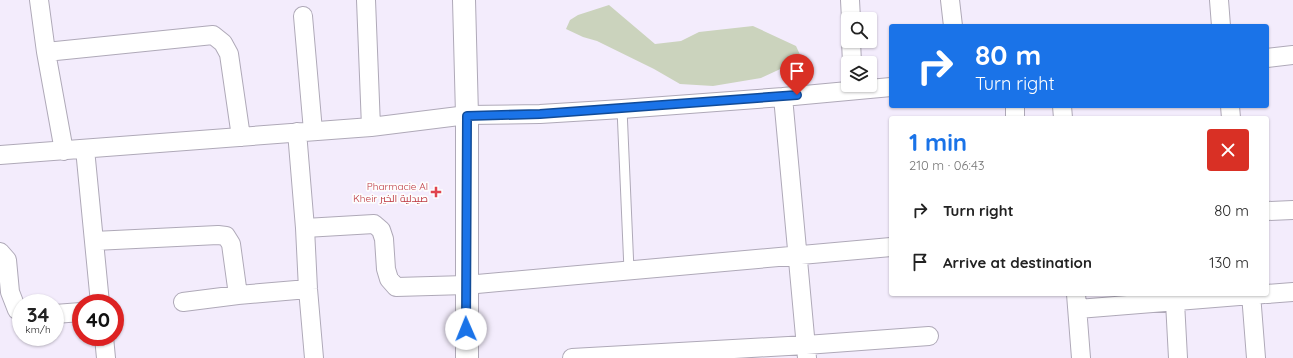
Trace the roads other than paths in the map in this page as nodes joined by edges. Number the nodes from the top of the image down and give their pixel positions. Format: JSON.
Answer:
{"nodes":[{"id":1,"x":40,"y":0,"type":"edge"},
{"id":2,"x":366,"y":0,"type":"edge"},
{"id":3,"x":464,"y":0,"type":"edge"},
{"id":4,"x":850,"y":0,"type":"edge"},
{"id":5,"x":950,"y":0,"type":"edge"},
{"id":6,"x":1219,"y":0,"type":"edge"},
{"id":7,"x":851,"y":12,"type":"edge"},
{"id":8,"x":303,"y":16,"type":"dead end"},
{"id":9,"x":952,"y":24,"type":"edge"},
{"id":10,"x":1221,"y":24,"type":"edge"},
{"id":11,"x":46,"y":52,"type":"junction"},
{"id":12,"x":1293,"y":55,"type":"edge"},
{"id":13,"x":1269,"y":58,"type":"edge"},
{"id":14,"x":877,"y":87,"type":"edge"},
{"id":15,"x":889,"y":87,"type":"edge"},
{"id":16,"x":841,"y":89,"type":"edge"},
{"id":17,"x":783,"y":97,"type":"junction"},
{"id":18,"x":622,"y":109,"type":"junction"},
{"id":19,"x":467,"y":116,"type":"junction"},
{"id":20,"x":371,"y":127,"type":"junction"},
{"id":21,"x":305,"y":132,"type":"junction"},
{"id":22,"x":241,"y":137,"type":"junction"},
{"id":23,"x":85,"y":149,"type":"junction"},
{"id":24,"x":64,"y":151,"type":"junction"},
{"id":25,"x":0,"y":155,"type":"edge"},
{"id":26,"x":1293,"y":210,"type":"edge"},
{"id":27,"x":1269,"y":211,"type":"edge"},
{"id":28,"x":305,"y":228,"type":"junction"},
{"id":29,"x":94,"y":241,"type":"junction"},
{"id":30,"x":889,"y":247,"type":"edge"},
{"id":31,"x":0,"y":252,"type":"edge"},
{"id":32,"x":799,"y":256,"type":"junction"},
{"id":33,"x":628,"y":270,"type":"junction"},
{"id":34,"x":466,"y":284,"type":"junction"},
{"id":35,"x":308,"y":289,"type":"junction"},
{"id":36,"x":1293,"y":292,"type":"edge"},
{"id":37,"x":1269,"y":293,"type":"edge"},
{"id":38,"x":99,"y":294,"type":"edge"},
{"id":39,"x":238,"y":295,"type":"junction"},
{"id":40,"x":1237,"y":296,"type":"edge"},
{"id":41,"x":1258,"y":296,"type":"edge"},
{"id":42,"x":12,"y":297,"type":"edge"},
{"id":43,"x":183,"y":302,"type":"dead end"},
{"id":44,"x":1077,"y":302,"type":"edge"},
{"id":45,"x":1175,"y":302,"type":"junction"},
{"id":46,"x":929,"y":336,"type":"dead end"},
{"id":47,"x":105,"y":346,"type":"edge"},
{"id":48,"x":807,"y":351,"type":"edge"},
{"id":49,"x":726,"y":354,"type":"edge"},
{"id":50,"x":106,"y":358,"type":"edge"},
{"id":51,"x":314,"y":358,"type":"edge"},
{"id":52,"x":467,"y":358,"type":"edge"},
{"id":53,"x":572,"y":358,"type":"edge"},
{"id":54,"x":1081,"y":358,"type":"edge"},
{"id":55,"x":1178,"y":358,"type":"edge"},
{"id":56,"x":1256,"y":358,"type":"edge"}],
"edges":[{"from":1,"to":11,"type":"street"},
{"from":2,"to":20,"type":"street"},
{"from":3,"to":19,"type":"street"},
{"from":4,"to":7,"type":"street"},
{"from":5,"to":9,"type":"street"},
{"from":6,"to":10,"type":"street"},
{"from":8,"to":21,"type":"street"},
{"from":11,"to":22,"type":"street"},
{"from":11,"to":24,"type":"street"},
{"from":12,"to":13,"type":"street"},
{"from":14,"to":15,"type":"street"},
{"from":16,"to":17,"type":"street"},
{"from":17,"to":18,"type":"street"},
{"from":17,"to":32,"type":"street"},
{"from":18,"to":19,"type":"street"},
{"from":18,"to":33,"type":"lane"},
{"from":19,"to":20,"type":"street"},
{"from":19,"to":34,"type":"street"},
{"from":20,"to":21,"type":"street"},
{"from":21,"to":22,"type":"street"},
{"from":21,"to":28,"type":"street"},
{"from":22,"to":23,"type":"street"},
{"from":23,"to":24,"type":"street"},
{"from":23,"to":29,"type":"street"},
{"from":24,"to":25,"type":"street"},
{"from":26,"to":27,"type":"street"},
{"from":28,"to":34,"type":"street"},
{"from":28,"to":35,"type":"street"},
{"from":29,"to":38,"type":"street"},
{"from":29,"to":39,"type":"street"},
{"from":30,"to":32,"type":"street"},
{"from":31,"to":42,"type":"street"},
{"from":32,"to":33,"type":"street"},
{"from":32,"to":48,"type":"street"},
{"from":33,"to":34,"type":"street"},
{"from":34,"to":52,"type":"street"},
{"from":35,"to":39,"type":"street"},
{"from":35,"to":51,"type":"street"},
{"from":36,"to":37,"type":"street"},
{"from":39,"to":43,"type":"street"},
{"from":40,"to":45,"type":"street"},
{"from":41,"to":56,"type":"street"},
{"from":44,"to":45,"type":"street"},
{"from":44,"to":54,"type":"street"},
{"from":45,"to":55,"type":"street"},
{"from":46,"to":48,"type":"street"},
{"from":47,"to":50,"type":"street"},
{"from":48,"to":49,"type":"street"},
{"from":49,"to":53,"type":"street"}]}
